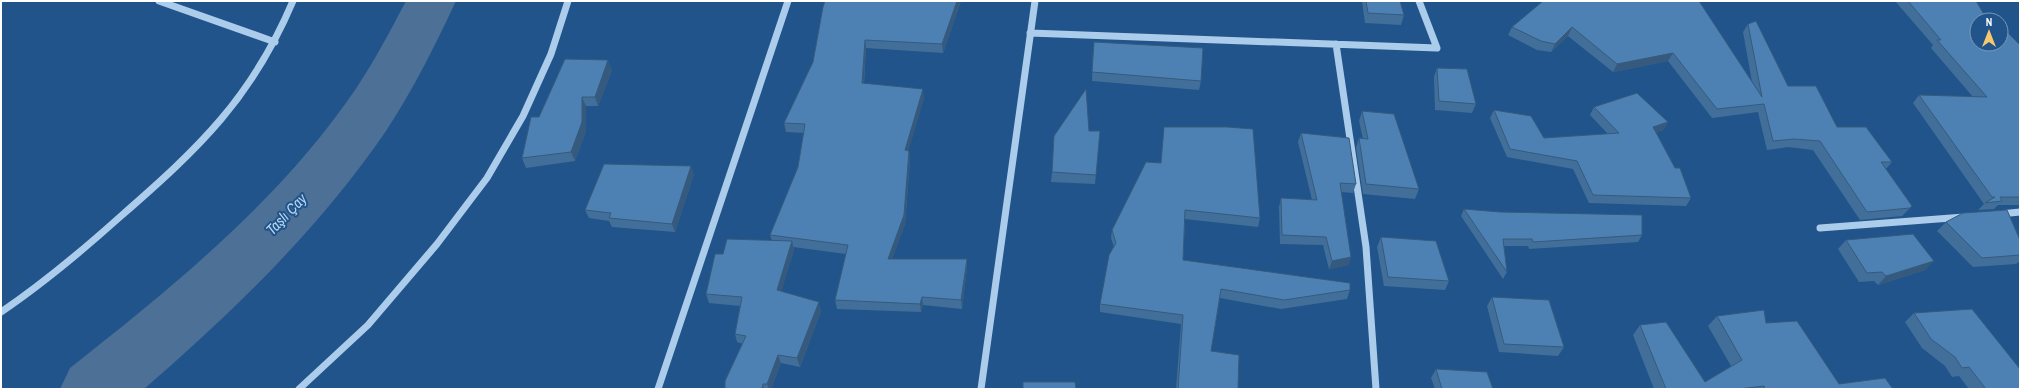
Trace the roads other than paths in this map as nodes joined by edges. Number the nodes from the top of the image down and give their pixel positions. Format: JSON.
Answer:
{"nodes":[{"id":1,"x":159,"y":1,"type":"edge"},
{"id":2,"x":293,"y":1,"type":"edge"},
{"id":3,"x":568,"y":1,"type":"edge"},
{"id":4,"x":788,"y":1,"type":"edge"},
{"id":5,"x":1035,"y":1,"type":"edge"},
{"id":6,"x":1419,"y":1,"type":"edge"},
{"id":7,"x":1030,"y":33,"type":"junction"},
{"id":8,"x":275,"y":42,"type":"junction"},
{"id":9,"x":1336,"y":44,"type":"junction"},
{"id":10,"x":2020,"y":212,"type":"edge"},
{"id":11,"x":1991,"y":214,"type":"edge"},
{"id":12,"x":1975,"y":216,"type":"edge"},
{"id":13,"x":1820,"y":228,"type":"dead end"},
{"id":14,"x":2,"y":311,"type":"edge"},
{"id":15,"x":299,"y":389,"type":"edge"},
{"id":16,"x":658,"y":389,"type":"edge"},
{"id":17,"x":981,"y":389,"type":"edge"},
{"id":18,"x":1376,"y":389,"type":"edge"}],
"edges":[{"from":1,"to":8,"type":"street"},
{"from":2,"to":8,"type":"street"},
{"from":3,"to":15,"type":"street"},
{"from":4,"to":16,"type":"street"},
{"from":5,"to":7,"type":"street"},
{"from":6,"to":9,"type":"street"},
{"from":7,"to":9,"type":"street"},
{"from":7,"to":17,"type":"street"},
{"from":8,"to":14,"type":"street"},
{"from":9,"to":18,"type":"street"},
{"from":10,"to":11,"type":"street"},
{"from":12,"to":13,"type":"street"}]}
